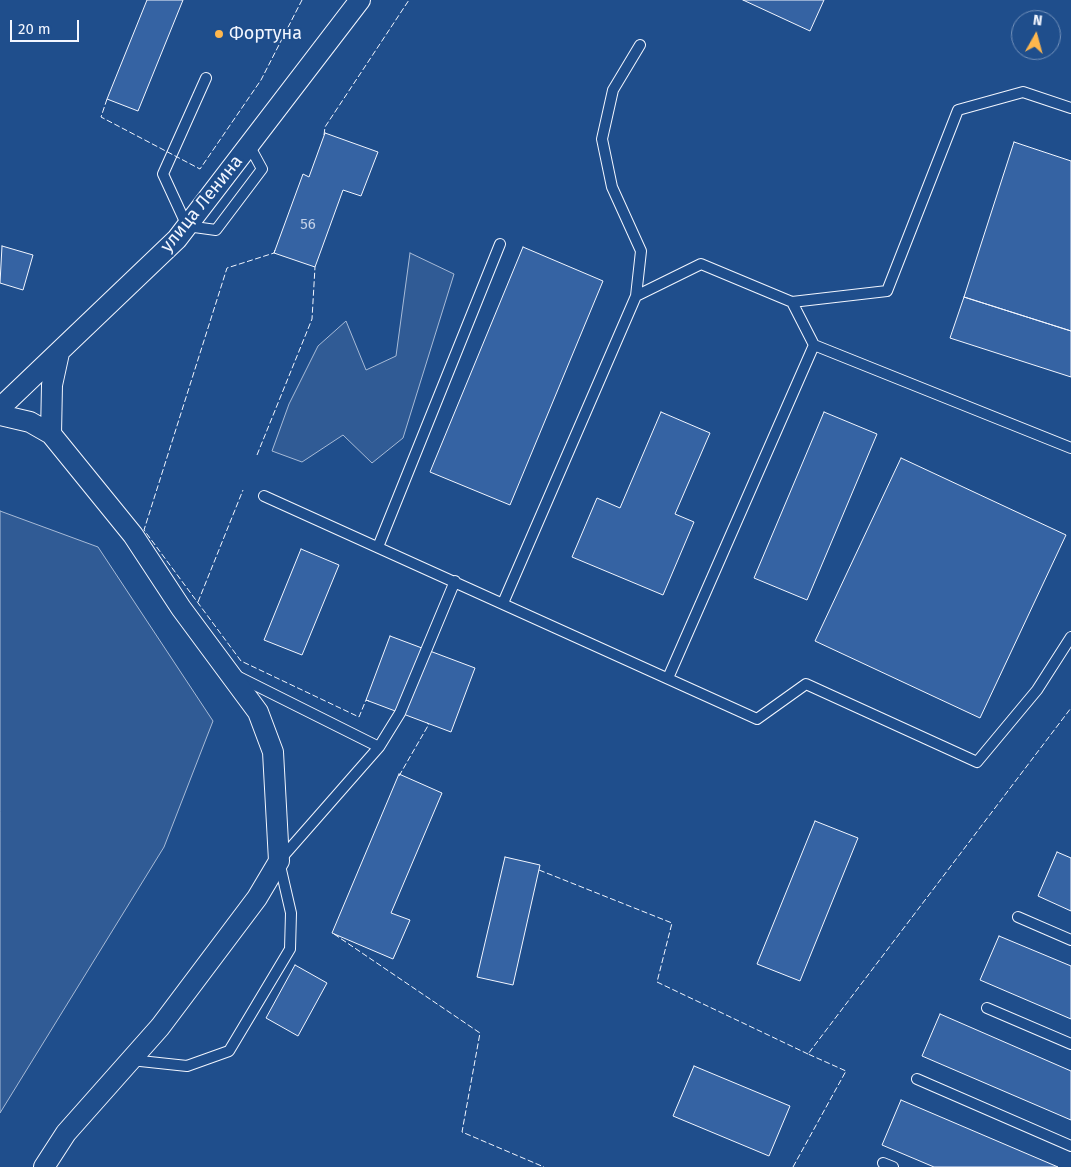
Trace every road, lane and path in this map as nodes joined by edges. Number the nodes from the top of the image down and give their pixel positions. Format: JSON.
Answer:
{"nodes":[{"id":1,"x":360,"y":0,"type":"edge"},
{"id":2,"x":640,"y":45,"type":"dead end"},
{"id":3,"x":206,"y":78,"type":"dead end"},
{"id":4,"x":1071,"y":108,"type":"edge"},
{"id":5,"x":187,"y":226,"type":"junction"},
{"id":6,"x":500,"y":244,"type":"dead end"},
{"id":7,"x":636,"y":296,"type":"junction"},
{"id":8,"x":792,"y":302,"type":"junction"},
{"id":9,"x":814,"y":345,"type":"junction"},
{"id":10,"x":59,"y":353,"type":"junction"},
{"id":11,"x":0,"y":408,"type":"edge"},
{"id":12,"x":0,"y":415,"type":"edge"},
{"id":13,"x":51,"y":434,"type":"junction"},
{"id":14,"x":1071,"y":448,"type":"edge"},
{"id":15,"x":264,"y":496,"type":"dead end"},
{"id":16,"x":378,"y":547,"type":"junction"},
{"id":17,"x":455,"y":581,"type":"junction"},
{"id":18,"x":504,"y":603,"type":"junction"},
{"id":19,"x":1071,"y":637,"type":"edge"},
{"id":20,"x":227,"y":671,"type":"junction"},
{"id":21,"x":668,"y":678,"type":"junction"},
{"id":22,"x":379,"y":747,"type":"junction"},
{"id":23,"x":279,"y":861,"type":"junction"},
{"id":24,"x":1018,"y":917,"type":"dead end"},
{"id":25,"x":1071,"y":940,"type":"edge"},
{"id":26,"x":987,"y":1008,"type":"dead end"},
{"id":27,"x":1071,"y":1044,"type":"edge"},
{"id":28,"x":131,"y":1060,"type":"junction"},
{"id":29,"x":917,"y":1079,"type":"dead end"},
{"id":30,"x":1071,"y":1146,"type":"edge"},
{"id":31,"x":44,"y":1167,"type":"edge"}],
"edges":[{"from":1,"to":5,"type":"street","name":"улица Ленина"},
{"from":2,"to":7,"type":"lane"},
{"from":3,"to":5,"type":"lane"},
{"from":4,"to":8,"type":"lane"},
{"from":5,"to":10,"type":"street","name":"улица Ленина"},
{"from":6,"to":16,"type":"lane"},
{"from":7,"to":8,"type":"lane"},
{"from":7,"to":18,"type":"lane"},
{"from":8,"to":9,"type":"lane"},
{"from":9,"to":14,"type":"lane"},
{"from":9,"to":21,"type":"lane"},
{"from":10,"to":11,"type":"street","name":"улица Ленина"},
{"from":10,"to":13,"type":"street"},
{"from":12,"to":13,"type":"street"},
{"from":13,"to":20,"type":"street"},
{"from":15,"to":16,"type":"lane"},
{"from":16,"to":17,"type":"lane"},
{"from":17,"to":18,"type":"lane"},
{"from":17,"to":22,"type":"lane"},
{"from":18,"to":21,"type":"lane"},
{"from":19,"to":21,"type":"lane"},
{"from":20,"to":22,"type":"lane"},
{"from":20,"to":23,"type":"street"},
{"from":22,"to":23,"type":"lane"},
{"from":23,"to":28,"type":"street"},
{"from":23,"to":28,"type":"lane"},
{"from":24,"to":25,"type":"lane"},
{"from":26,"to":27,"type":"lane"},
{"from":28,"to":31,"type":"street"},
{"from":29,"to":30,"type":"lane"}]}
